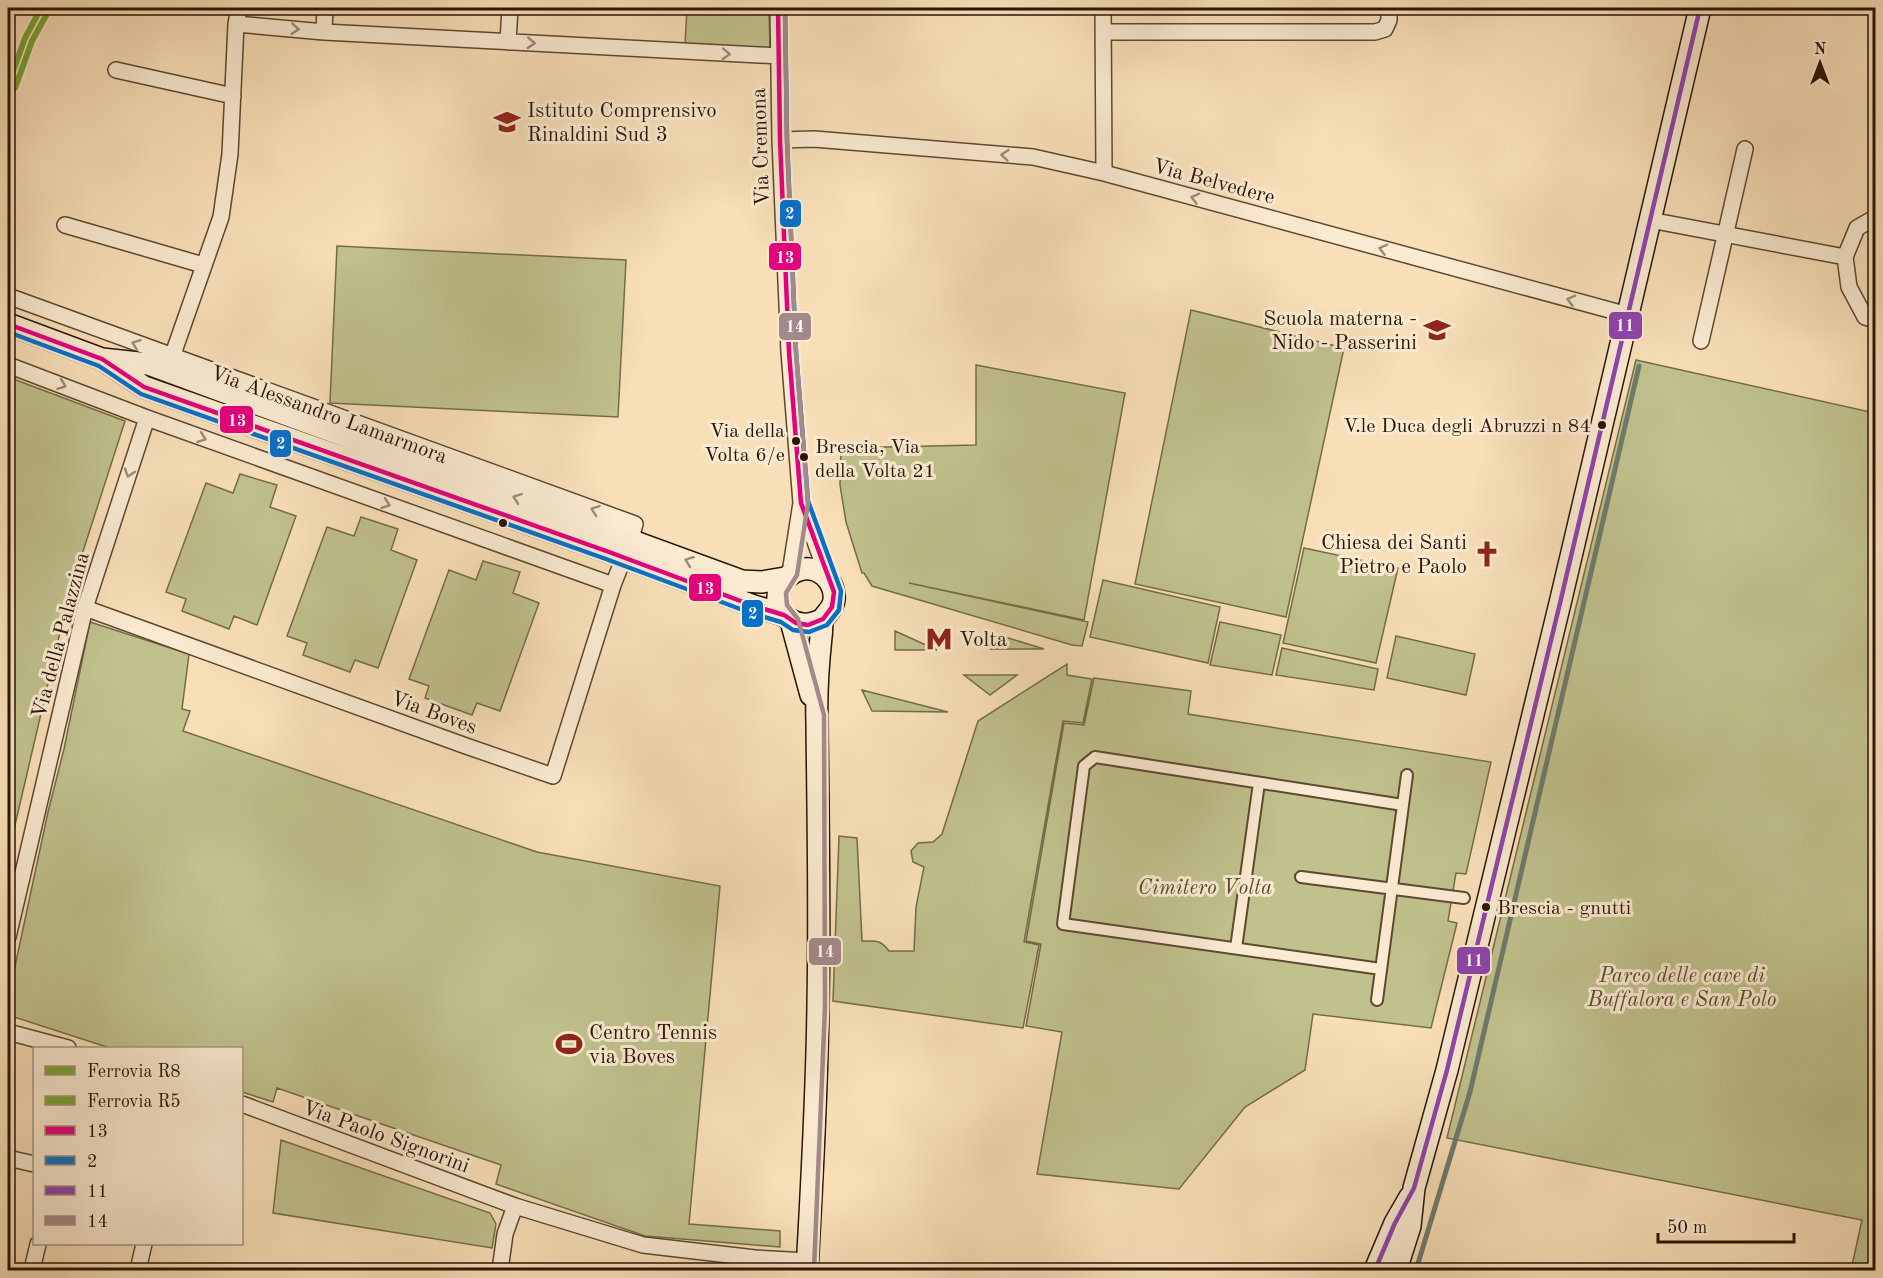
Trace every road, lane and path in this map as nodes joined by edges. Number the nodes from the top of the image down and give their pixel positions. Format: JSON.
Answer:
{"nodes":[{"id":1,"x":240,"y":8,"type":"edge"},
{"id":2,"x":325,"y":8,"type":"edge"},
{"id":3,"x":510,"y":8,"type":"edge"},
{"id":4,"x":778,"y":8,"type":"edge"},
{"id":5,"x":1103,"y":8,"type":"edge"},
{"id":6,"x":1389,"y":8,"type":"edge"},
{"id":7,"x":1700,"y":8,"type":"edge"},
{"id":8,"x":236,"y":24,"type":"junction"},
{"id":9,"x":324,"y":32,"type":"junction"},
{"id":10,"x":1103,"y":32,"type":"junction"},
{"id":11,"x":508,"y":42,"type":"junction"},
{"id":12,"x":779,"y":56,"type":"junction"},
{"id":13,"x":116,"y":70,"type":"dead end"},
{"id":14,"x":233,"y":96,"type":"junction"},
{"id":15,"x":780,"y":140,"type":"junction"},
{"id":16,"x":1745,"y":149,"type":"dead end"},
{"id":17,"x":1104,"y":173,"type":"junction"},
{"id":18,"x":1875,"y":217,"type":"edge"},
{"id":19,"x":1650,"y":220,"type":"junction"},
{"id":20,"x":65,"y":225,"type":"dead end"},
{"id":21,"x":1726,"y":234,"type":"junction"},
{"id":22,"x":1845,"y":257,"type":"junction"},
{"id":23,"x":203,"y":265,"type":"junction"},
{"id":24,"x":8,"y":296,"type":"edge"},
{"id":25,"x":1628,"y":315,"type":"junction"},
{"id":26,"x":1875,"y":320,"type":"edge"},
{"id":27,"x":8,"y":324,"type":"edge"},
{"id":28,"x":1701,"y":341,"type":"dead end"},
{"id":29,"x":172,"y":357,"type":"junction"},
{"id":30,"x":8,"y":365,"type":"edge"},
{"id":31,"x":147,"y":418,"type":"junction"},
{"id":32,"x":801,"y":503,"type":"junction"},
{"id":33,"x":628,"y":548,"type":"junction"},
{"id":34,"x":788,"y":576,"type":"junction"},
{"id":35,"x":828,"y":578,"type":"junction"},
{"id":36,"x":613,"y":585,"type":"junction"},
{"id":37,"x":85,"y":608,"type":"junction"},
{"id":38,"x":802,"y":620,"type":"junction"},
{"id":39,"x":817,"y":715,"type":"junction"},
{"id":40,"x":1407,"y":775,"type":"dead end"},
{"id":41,"x":1259,"y":783,"type":"junction"},
{"id":42,"x":1403,"y":805,"type":"junction"},
{"id":43,"x":1301,"y":877,"type":"dead end"},
{"id":44,"x":1392,"y":889,"type":"junction"},
{"id":45,"x":1464,"y":898,"type":"dead end"},
{"id":46,"x":8,"y":937,"type":"edge"},
{"id":47,"x":1236,"y":948,"type":"junction"},
{"id":48,"x":1381,"y":969,"type":"junction"},
{"id":49,"x":1377,"y":1000,"type":"dead end"},
{"id":50,"x":8,"y":1032,"type":"edge"},
{"id":51,"x":64,"y":1047,"type":"edge"},
{"id":52,"x":243,"y":1104,"type":"edge"},
{"id":53,"x":8,"y":1158,"type":"edge"},
{"id":54,"x":33,"y":1164,"type":"edge"},
{"id":55,"x":1414,"y":1188,"type":"junction"},
{"id":56,"x":515,"y":1206,"type":"junction"},
{"id":57,"x":38,"y":1245,"type":"edge"},
{"id":58,"x":144,"y":1245,"type":"edge"},
{"id":59,"x":808,"y":1266,"type":"edge"},
{"id":60,"x":32,"y":1270,"type":"edge"},
{"id":61,"x":138,"y":1270,"type":"edge"},
{"id":62,"x":500,"y":1270,"type":"edge"},
{"id":63,"x":1375,"y":1270,"type":"edge"},
{"id":64,"x":1396,"y":1270,"type":"edge"}],
"edges":[{"from":1,"to":8,"type":"street"},
{"from":2,"to":9,"type":"street"},
{"from":3,"to":11,"type":"street"},
{"from":4,"to":12,"type":"street","name":"Via Cremona"},
{"from":5,"to":10,"type":"street"},
{"from":6,"to":10,"type":"street"},
{"from":7,"to":19,"type":"main road"},
{"from":8,"to":9,"type":"street","one_way":true},
{"from":8,"to":14,"type":"street"},
{"from":9,"to":11,"type":"street"},
{"from":10,"to":17,"type":"street"},
{"from":11,"to":12,"type":"street","one_way":true},
{"from":12,"to":15,"type":"street","name":"Via Cremona"},
{"from":13,"to":14,"type":"street"},
{"from":14,"to":23,"type":"street"},
{"from":17,"to":15,"type":"street","name":"Via Belvedere","one_way":true},
{"from":15,"to":32,"type":"street","name":"Via Cremona"},
{"from":16,"to":21,"type":"street"},
{"from":25,"to":17,"type":"street","name":"Via Belvedere","one_way":true},
{"from":18,"to":22,"type":"street"},
{"from":19,"to":21,"type":"street"},
{"from":19,"to":25,"type":"main road"},
{"from":20,"to":23,"type":"street"},
{"from":21,"to":22,"type":"street"},
{"from":21,"to":28,"type":"street"},
{"from":22,"to":26,"type":"street"},
{"from":23,"to":29,"type":"street"},
{"from":29,"to":24,"type":"street","name":"Via Alessandro Lamarmora","one_way":true},
{"from":25,"to":55,"type":"main road"},
{"from":27,"to":33,"type":"main road","name":"Via Alessandro Lamarmora"},
{"from":33,"to":29,"type":"street","name":"Via Alessandro Lamarmora","one_way":true},
{"from":30,"to":31,"type":"street","one_way":true},
{"from":31,"to":36,"type":"street","one_way":true},
{"from":31,"to":37,"type":"street","name":"Via della Palazzina","one_way":true},
{"from":32,"to":34,"type":"street"},
{"from":32,"to":35,"type":"street"},
{"from":34,"to":33,"type":"main road","name":"Via Alessandro Lamarmora","one_way":true},
{"from":33,"to":36,"type":"street","name":"Via Boves"},
{"from":33,"to":38,"type":"main road","name":"Via Alessandro Lamarmora"},
{"from":34,"to":35,"type":"main road"},
{"from":34,"to":38,"type":"main road"},
{"from":35,"to":38,"type":"main road"},
{"from":36,"to":37,"type":"street","name":"Via Boves"},
{"from":37,"to":46,"type":"street","name":"Via della Palazzina"},
{"from":38,"to":39,"type":"main road"},
{"from":38,"to":39,"type":"main road"},
{"from":39,"to":59,"type":"main road"},
{"from":40,"to":42,"type":"street"},
{"from":41,"to":42,"type":"street"},
{"from":41,"to":47,"type":"street"},
{"from":41,"to":47,"type":"street"},
{"from":42,"to":44,"type":"street"},
{"from":43,"to":44,"type":"street"},
{"from":44,"to":45,"type":"street"},
{"from":44,"to":48,"type":"street"},
{"from":47,"to":48,"type":"street"},
{"from":48,"to":49,"type":"street"},
{"from":50,"to":51,"type":"street"},
{"from":52,"to":56,"type":"street","name":"Via Paolo Signorini"},
{"from":53,"to":54,"type":"street"},
{"from":55,"to":63,"type":"main road"},
{"from":55,"to":64,"type":"main road"},
{"from":56,"to":59,"type":"street","name":"Via Paolo Signorini"},
{"from":56,"to":62,"type":"street"},
{"from":57,"to":60,"type":"street"},
{"from":58,"to":61,"type":"street"}]}
